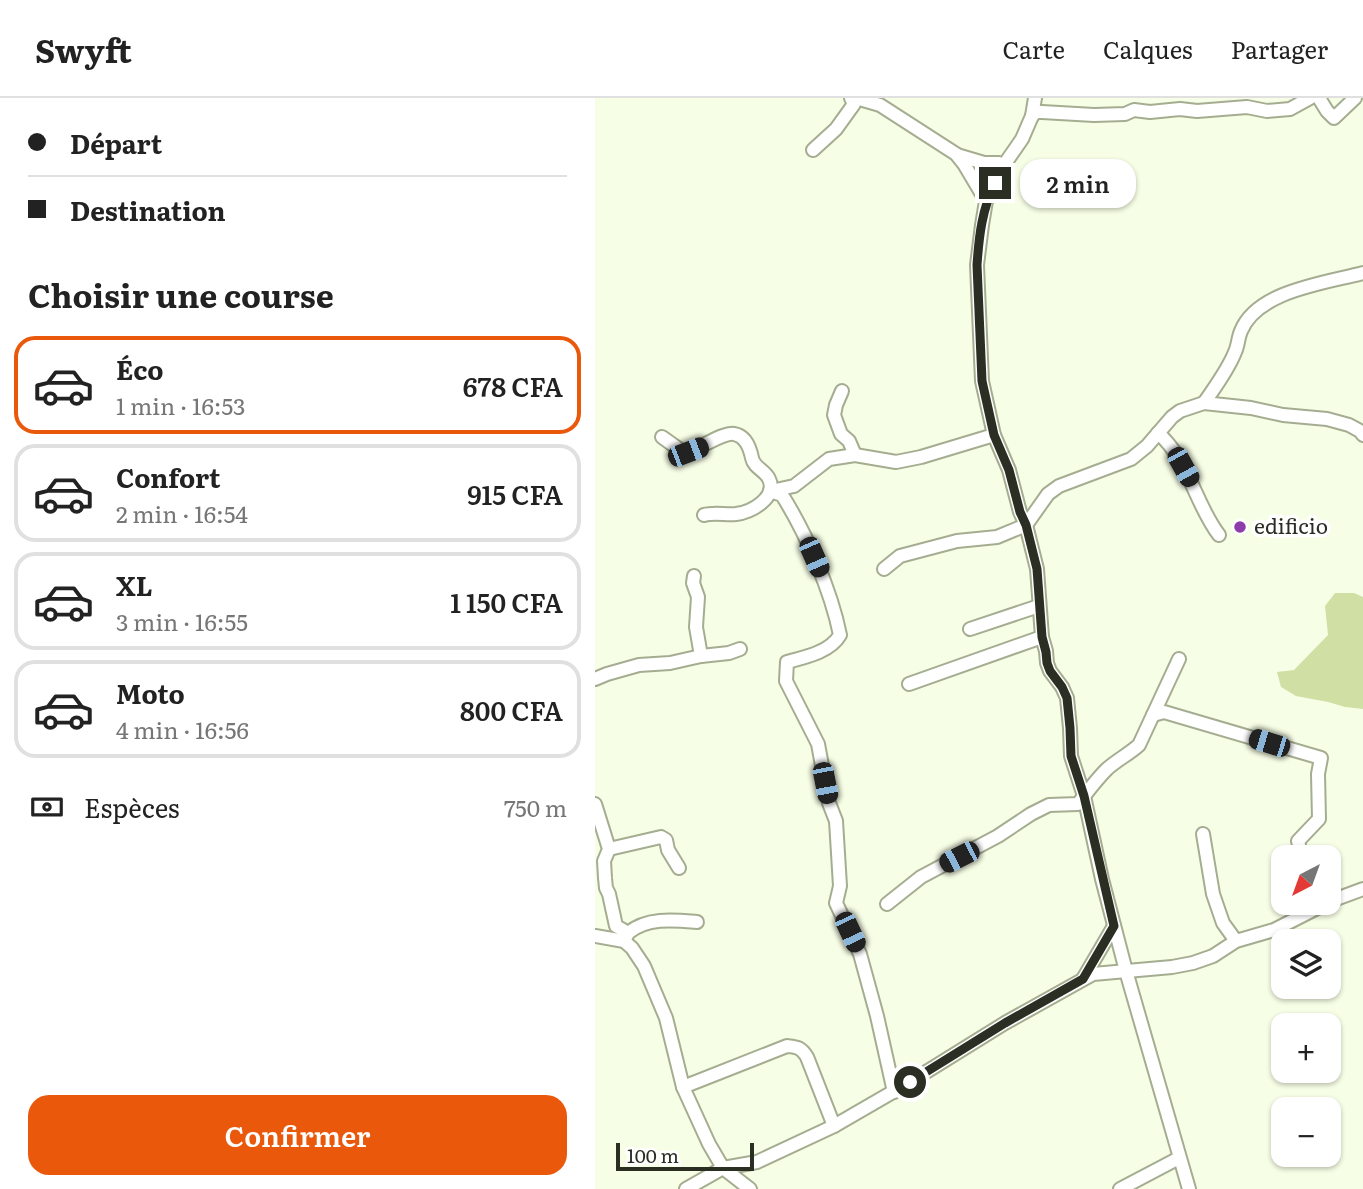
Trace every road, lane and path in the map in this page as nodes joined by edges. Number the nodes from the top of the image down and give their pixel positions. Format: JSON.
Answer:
{"nodes":[{"id":1,"x":851,"y":98,"type":"edge"},
{"id":2,"x":856,"y":98,"type":"edge"},
{"id":3,"x":1035,"y":98,"type":"edge"},
{"id":4,"x":1310,"y":98,"type":"edge"},
{"id":5,"x":1319,"y":98,"type":"edge"},
{"id":6,"x":1355,"y":98,"type":"edge"},
{"id":7,"x":882,"y":102,"type":"edge"},
{"id":8,"x":1033,"y":116,"type":"junction"},
{"id":9,"x":813,"y":150,"type":"dead end"},
{"id":10,"x":956,"y":154,"type":"junction"},
{"id":11,"x":1004,"y":165,"type":"junction"},
{"id":12,"x":986,"y":201,"type":"junction"},
{"id":13,"x":1363,"y":273,"type":"edge"},
{"id":14,"x":842,"y":391,"type":"dead end"},
{"id":15,"x":1204,"y":403,"type":"junction"},
{"id":16,"x":1362,"y":430,"type":"edge"},
{"id":17,"x":1158,"y":433,"type":"junction"},
{"id":18,"x":994,"y":435,"type":"junction"},
{"id":19,"x":662,"y":437,"type":"dead end"},
{"id":20,"x":855,"y":455,"type":"junction"},
{"id":21,"x":770,"y":491,"type":"junction"},
{"id":22,"x":704,"y":515,"type":"dead end"},
{"id":23,"x":1026,"y":525,"type":"junction"},
{"id":24,"x":1219,"y":535,"type":"dead end"},
{"id":25,"x":884,"y":569,"type":"dead end"},
{"id":26,"x":694,"y":576,"type":"dead end"},
{"id":27,"x":1039,"y":606,"type":"junction"},
{"id":28,"x":970,"y":629,"type":"dead end"},
{"id":29,"x":1042,"y":637,"type":"junction"},
{"id":30,"x":740,"y":649,"type":"dead end"},
{"id":31,"x":701,"y":656,"type":"junction"},
{"id":32,"x":1179,"y":659,"type":"dead end"},
{"id":33,"x":595,"y":679,"type":"edge"},
{"id":34,"x":909,"y":684,"type":"dead end"},
{"id":35,"x":1153,"y":715,"type":"junction"},
{"id":36,"x":1084,"y":796,"type":"junction"},
{"id":37,"x":595,"y":804,"type":"edge"},
{"id":38,"x":1203,"y":834,"type":"dead end"},
{"id":39,"x":1299,"y":845,"type":"edge"},
{"id":40,"x":609,"y":849,"type":"junction"},
{"id":41,"x":679,"y":868,"type":"dead end"},
{"id":42,"x":1363,"y":889,"type":"edge"},
{"id":43,"x":600,"y":890,"type":"edge"},
{"id":44,"x":1341,"y":897,"type":"edge"},
{"id":45,"x":887,"y":904,"type":"dead end"},
{"id":46,"x":1303,"y":915,"type":"edge"},
{"id":47,"x":697,"y":922,"type":"dead end"},
{"id":48,"x":1114,"y":926,"type":"junction"},
{"id":49,"x":595,"y":936,"type":"edge"},
{"id":50,"x":626,"y":937,"type":"junction"},
{"id":51,"x":1236,"y":942,"type":"junction"},
{"id":52,"x":1126,"y":971,"type":"junction"},
{"id":53,"x":1083,"y":979,"type":"junction"},
{"id":54,"x":684,"y":1087,"type":"junction"},
{"id":55,"x":894,"y":1092,"type":"junction"},
{"id":56,"x":834,"y":1126,"type":"junction"},
{"id":57,"x":1179,"y":1158,"type":"junction"},
{"id":58,"x":723,"y":1168,"type":"junction"},
{"id":59,"x":688,"y":1189,"type":"edge"},
{"id":60,"x":750,"y":1189,"type":"edge"},
{"id":61,"x":1120,"y":1189,"type":"edge"},
{"id":62,"x":1189,"y":1189,"type":"edge"}],
"edges":[{"from":1,"to":9,"type":"street"},
{"from":2,"to":7,"type":"street"},
{"from":3,"to":8,"type":"street"},
{"from":4,"to":8,"type":"street"},
{"from":5,"to":6,"type":"street"},
{"from":7,"to":10,"type":"street"},
{"from":8,"to":11,"type":"street"},
{"from":10,"to":11,"type":"street"},
{"from":10,"to":12,"type":"street"},
{"from":11,"to":12,"type":"street"},
{"from":12,"to":18,"type":"street"},
{"from":13,"to":15,"type":"street"},
{"from":14,"to":20,"type":"street"},
{"from":15,"to":16,"type":"street"},
{"from":15,"to":17,"type":"street"},
{"from":17,"to":23,"type":"street"},
{"from":17,"to":24,"type":"street"},
{"from":18,"to":20,"type":"street"},
{"from":18,"to":23,"type":"street"},
{"from":19,"to":21,"type":"street"},
{"from":20,"to":21,"type":"street"},
{"from":21,"to":22,"type":"street"},
{"from":21,"to":55,"type":"street"},
{"from":23,"to":25,"type":"street"},
{"from":23,"to":27,"type":"street"},
{"from":26,"to":31,"type":"street"},
{"from":27,"to":28,"type":"street"},
{"from":27,"to":29,"type":"street"},
{"from":29,"to":34,"type":"street"},
{"from":29,"to":36,"type":"street"},
{"from":30,"to":31,"type":"street"},
{"from":31,"to":33,"type":"street"},
{"from":32,"to":35,"type":"street"},
{"from":35,"to":36,"type":"street"},
{"from":35,"to":39,"type":"street"},
{"from":36,"to":45,"type":"street"},
{"from":36,"to":48,"type":"street"},
{"from":37,"to":40,"type":"street"},
{"from":38,"to":51,"type":"street"},
{"from":40,"to":41,"type":"street"},
{"from":40,"to":43,"type":"street"},
{"from":42,"to":44,"type":"street"},
{"from":43,"to":50,"type":"street"},
{"from":46,"to":51,"type":"street"},
{"from":47,"to":50,"type":"street"},
{"from":48,"to":52,"type":"street"},
{"from":48,"to":53,"type":"street"},
{"from":49,"to":50,"type":"street"},
{"from":50,"to":54,"type":"street"},
{"from":51,"to":52,"type":"street"},
{"from":52,"to":53,"type":"street"},
{"from":52,"to":57,"type":"street"},
{"from":53,"to":55,"type":"street"},
{"from":54,"to":56,"type":"street"},
{"from":54,"to":58,"type":"street"},
{"from":55,"to":56,"type":"street"},
{"from":56,"to":58,"type":"street"},
{"from":57,"to":61,"type":"street"},
{"from":57,"to":62,"type":"street"},
{"from":58,"to":59,"type":"street"},
{"from":58,"to":60,"type":"street"}]}
